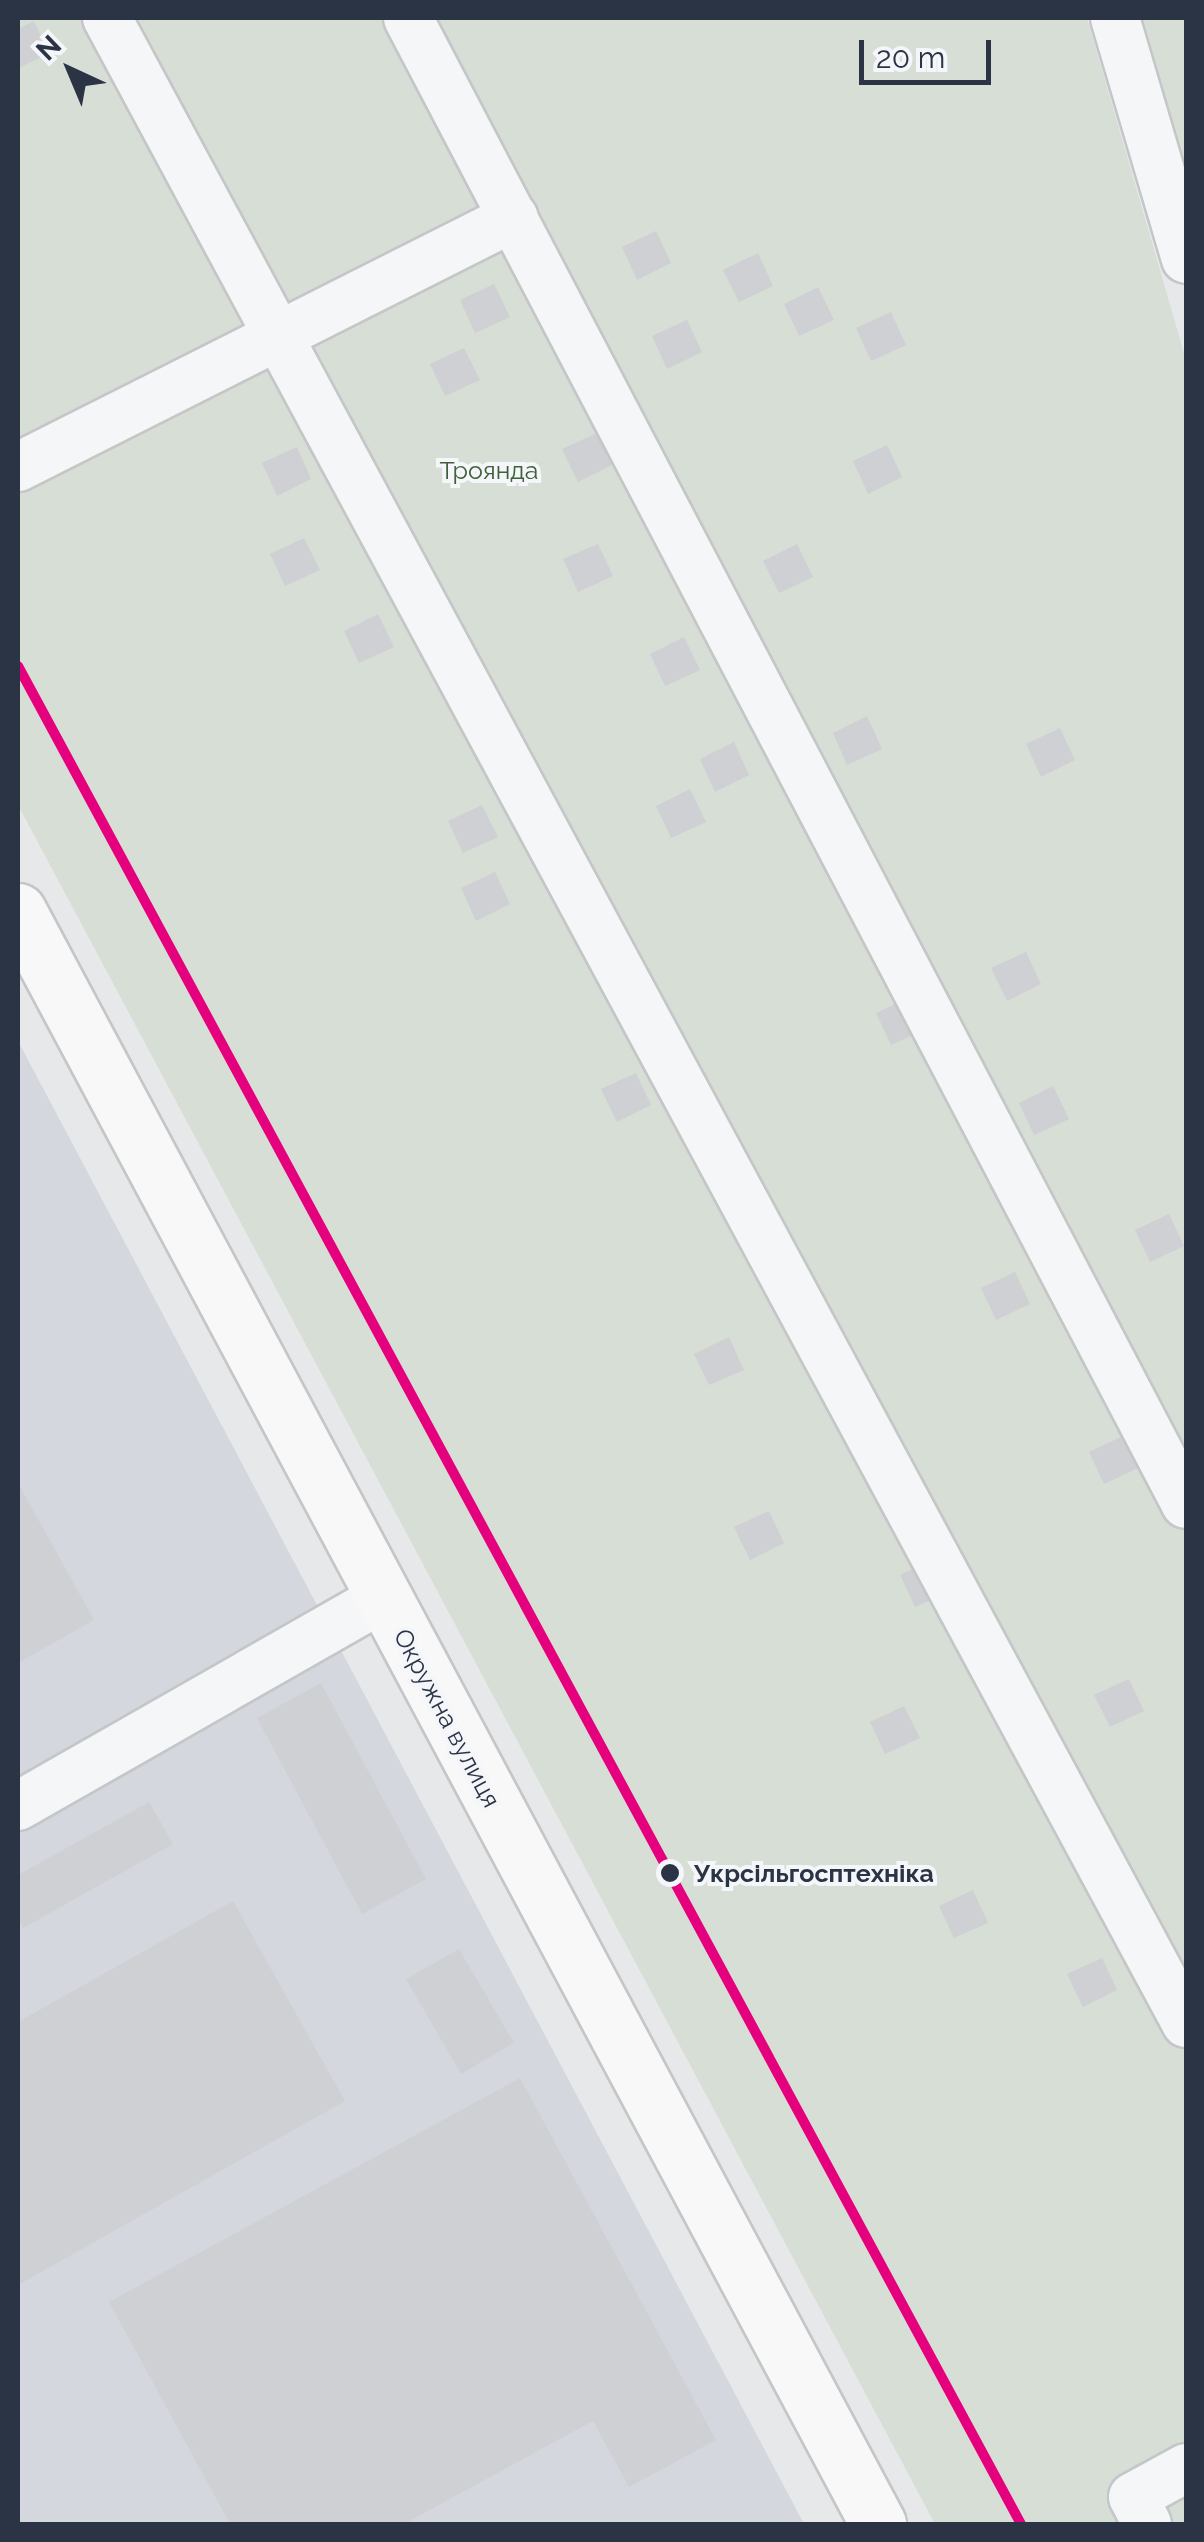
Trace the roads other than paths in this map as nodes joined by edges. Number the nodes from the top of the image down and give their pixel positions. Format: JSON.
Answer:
{"nodes":[{"id":1,"x":107,"y":18,"type":"edge"},
{"id":2,"x":408,"y":18,"type":"edge"},
{"id":3,"x":1115,"y":18,"type":"edge"},
{"id":4,"x":514,"y":218,"type":"junction"},
{"id":5,"x":1186,"y":258,"type":"edge"},
{"id":6,"x":279,"y":336,"type":"junction"},
{"id":7,"x":18,"y":467,"type":"edge"},
{"id":8,"x":18,"y":911,"type":"edge"},
{"id":9,"x":1186,"y":1504,"type":"edge"},
{"id":10,"x":383,"y":1598,"type":"junction"},
{"id":11,"x":18,"y":1806,"type":"edge"},
{"id":12,"x":1186,"y":2024,"type":"edge"},
{"id":13,"x":1186,"y":2468,"type":"edge"},
{"id":14,"x":878,"y":2524,"type":"edge"},
{"id":15,"x":1147,"y":2524,"type":"edge"}],
"edges":[{"from":1,"to":6,"type":"street"},
{"from":2,"to":4,"type":"street"},
{"from":3,"to":5,"type":"street"},
{"from":4,"to":6,"type":"street"},
{"from":4,"to":9,"type":"street"},
{"from":6,"to":7,"type":"street"},
{"from":6,"to":12,"type":"street"},
{"from":8,"to":10,"type":"main road","name":"Окружна вулиця"},
{"from":10,"to":11,"type":"street"},
{"from":10,"to":14,"type":"main road","name":"Окружна вулиця"},
{"from":13,"to":15,"type":"street"}]}
